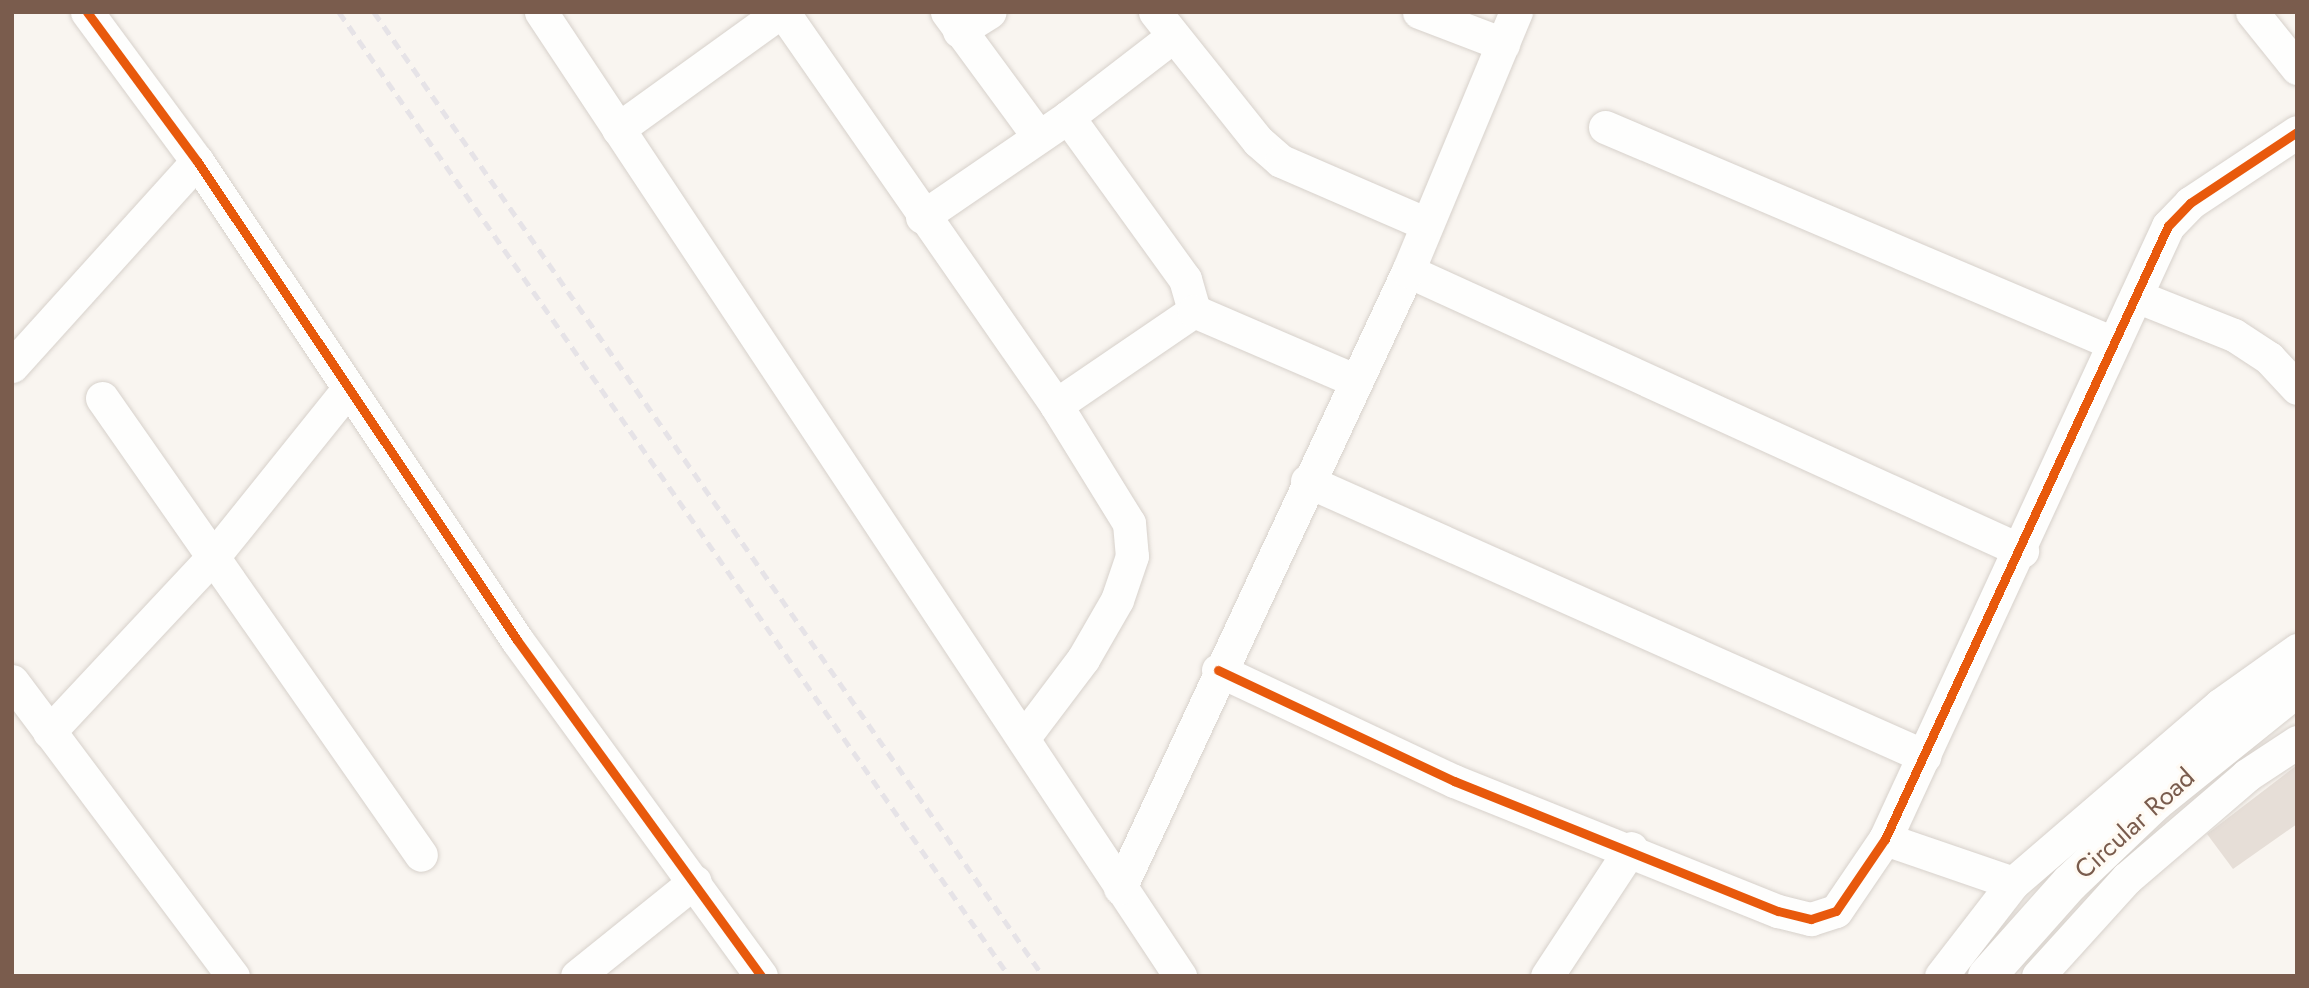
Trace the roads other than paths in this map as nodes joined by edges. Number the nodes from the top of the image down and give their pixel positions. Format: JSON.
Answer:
{"nodes":[{"id":1,"x":87,"y":12,"type":"edge"},
{"id":2,"x":541,"y":12,"type":"edge"},
{"id":3,"x":781,"y":12,"type":"edge"},
{"id":4,"x":989,"y":12,"type":"edge"},
{"id":5,"x":1419,"y":12,"type":"edge"},
{"id":6,"x":1516,"y":12,"type":"edge"},
{"id":7,"x":953,"y":21,"type":"edge"},
{"id":8,"x":2272,"y":23,"type":"edge"},
{"id":9,"x":1163,"y":24,"type":"edge"},
{"id":10,"x":1503,"y":44,"type":"junction"},
{"id":11,"x":2297,"y":68,"type":"edge"},
{"id":12,"x":1068,"y":117,"type":"junction"},
{"id":13,"x":1605,"y":127,"type":"dead end"},
{"id":14,"x":618,"y":129,"type":"junction"},
{"id":15,"x":2297,"y":132,"type":"edge"},
{"id":16,"x":1038,"y":136,"type":"junction"},
{"id":17,"x":197,"y":162,"type":"junction"},
{"id":18,"x":922,"y":217,"type":"junction"},
{"id":19,"x":1424,"y":223,"type":"junction"},
{"id":20,"x":1408,"y":271,"type":"junction"},
{"id":21,"x":2136,"y":296,"type":"junction"},
{"id":22,"x":1194,"y":311,"type":"junction"},
{"id":23,"x":2113,"y":343,"type":"junction"},
{"id":24,"x":12,"y":366,"type":"edge"},
{"id":25,"x":1354,"y":380,"type":"junction"},
{"id":26,"x":2297,"y":388,"type":"edge"},
{"id":27,"x":348,"y":389,"type":"junction"},
{"id":28,"x":102,"y":398,"type":"dead end"},
{"id":29,"x":1056,"y":405,"type":"junction"},
{"id":30,"x":1307,"y":481,"type":"junction"},
{"id":31,"x":2022,"y":551,"type":"junction"},
{"id":32,"x":213,"y":557,"type":"junction"},
{"id":33,"x":2297,"y":650,"type":"edge"},
{"id":34,"x":1218,"y":670,"type":"junction"},
{"id":35,"x":12,"y":681,"type":"edge"},
{"id":36,"x":2297,"y":688,"type":"edge"},
{"id":37,"x":49,"y":732,"type":"junction"},
{"id":38,"x":1025,"y":736,"type":"junction"},
{"id":39,"x":2297,"y":742,"type":"edge"},
{"id":40,"x":1924,"y":756,"type":"junction"},
{"id":41,"x":1885,"y":839,"type":"junction"},
{"id":42,"x":1631,"y":848,"type":"junction"},
{"id":43,"x":421,"y":855,"type":"dead end"},
{"id":44,"x":695,"y":881,"type":"junction"},
{"id":45,"x":2013,"y":883,"type":"junction"},
{"id":46,"x":1120,"y":888,"type":"junction"},
{"id":47,"x":226,"y":973,"type":"edge"},
{"id":48,"x":577,"y":976,"type":"edge"},
{"id":49,"x":761,"y":976,"type":"edge"},
{"id":50,"x":1180,"y":976,"type":"edge"},
{"id":51,"x":1547,"y":976,"type":"edge"},
{"id":52,"x":1941,"y":976,"type":"edge"},
{"id":53,"x":1987,"y":976,"type":"edge"},
{"id":54,"x":2038,"y":976,"type":"edge"}],
"edges":[{"from":1,"to":17,"type":"street"},
{"from":2,"to":14,"type":"street"},
{"from":3,"to":14,"type":"street"},
{"from":3,"to":18,"type":"street"},
{"from":4,"to":7,"type":"street"},
{"from":5,"to":10,"type":"street"},
{"from":6,"to":10,"type":"street"},
{"from":7,"to":16,"type":"street"},
{"from":8,"to":11,"type":"street"},
{"from":9,"to":12,"type":"street"},
{"from":9,"to":19,"type":"street"},
{"from":10,"to":19,"type":"street"},
{"from":12,"to":16,"type":"street"},
{"from":12,"to":22,"type":"street"},
{"from":13,"to":23,"type":"street"},
{"from":14,"to":38,"type":"street"},
{"from":15,"to":21,"type":"street"},
{"from":16,"to":18,"type":"street"},
{"from":17,"to":24,"type":"street"},
{"from":17,"to":27,"type":"street"},
{"from":18,"to":29,"type":"street"},
{"from":19,"to":20,"type":"street"},
{"from":20,"to":25,"type":"street"},
{"from":20,"to":31,"type":"street"},
{"from":21,"to":23,"type":"street"},
{"from":21,"to":26,"type":"street"},
{"from":22,"to":25,"type":"street"},
{"from":22,"to":29,"type":"street"},
{"from":23,"to":31,"type":"street"},
{"from":25,"to":30,"type":"street"},
{"from":27,"to":32,"type":"street"},
{"from":27,"to":44,"type":"street"},
{"from":28,"to":32,"type":"street"},
{"from":29,"to":38,"type":"street"},
{"from":30,"to":34,"type":"street"},
{"from":30,"to":40,"type":"street"},
{"from":31,"to":40,"type":"street"},
{"from":32,"to":37,"type":"street"},
{"from":32,"to":43,"type":"street"},
{"from":33,"to":45,"type":"street"},
{"from":34,"to":42,"type":"street"},
{"from":34,"to":46,"type":"street"},
{"from":35,"to":37,"type":"street"},
{"from":36,"to":53,"type":"main road","name":"Circular Road"},
{"from":37,"to":47,"type":"street"},
{"from":38,"to":46,"type":"street"},
{"from":39,"to":54,"type":"street"},
{"from":40,"to":41,"type":"street"},
{"from":41,"to":42,"type":"street"},
{"from":41,"to":45,"type":"street"},
{"from":42,"to":51,"type":"street"},
{"from":44,"to":48,"type":"street"},
{"from":44,"to":49,"type":"street"},
{"from":45,"to":52,"type":"street"},
{"from":46,"to":50,"type":"street"}]}
